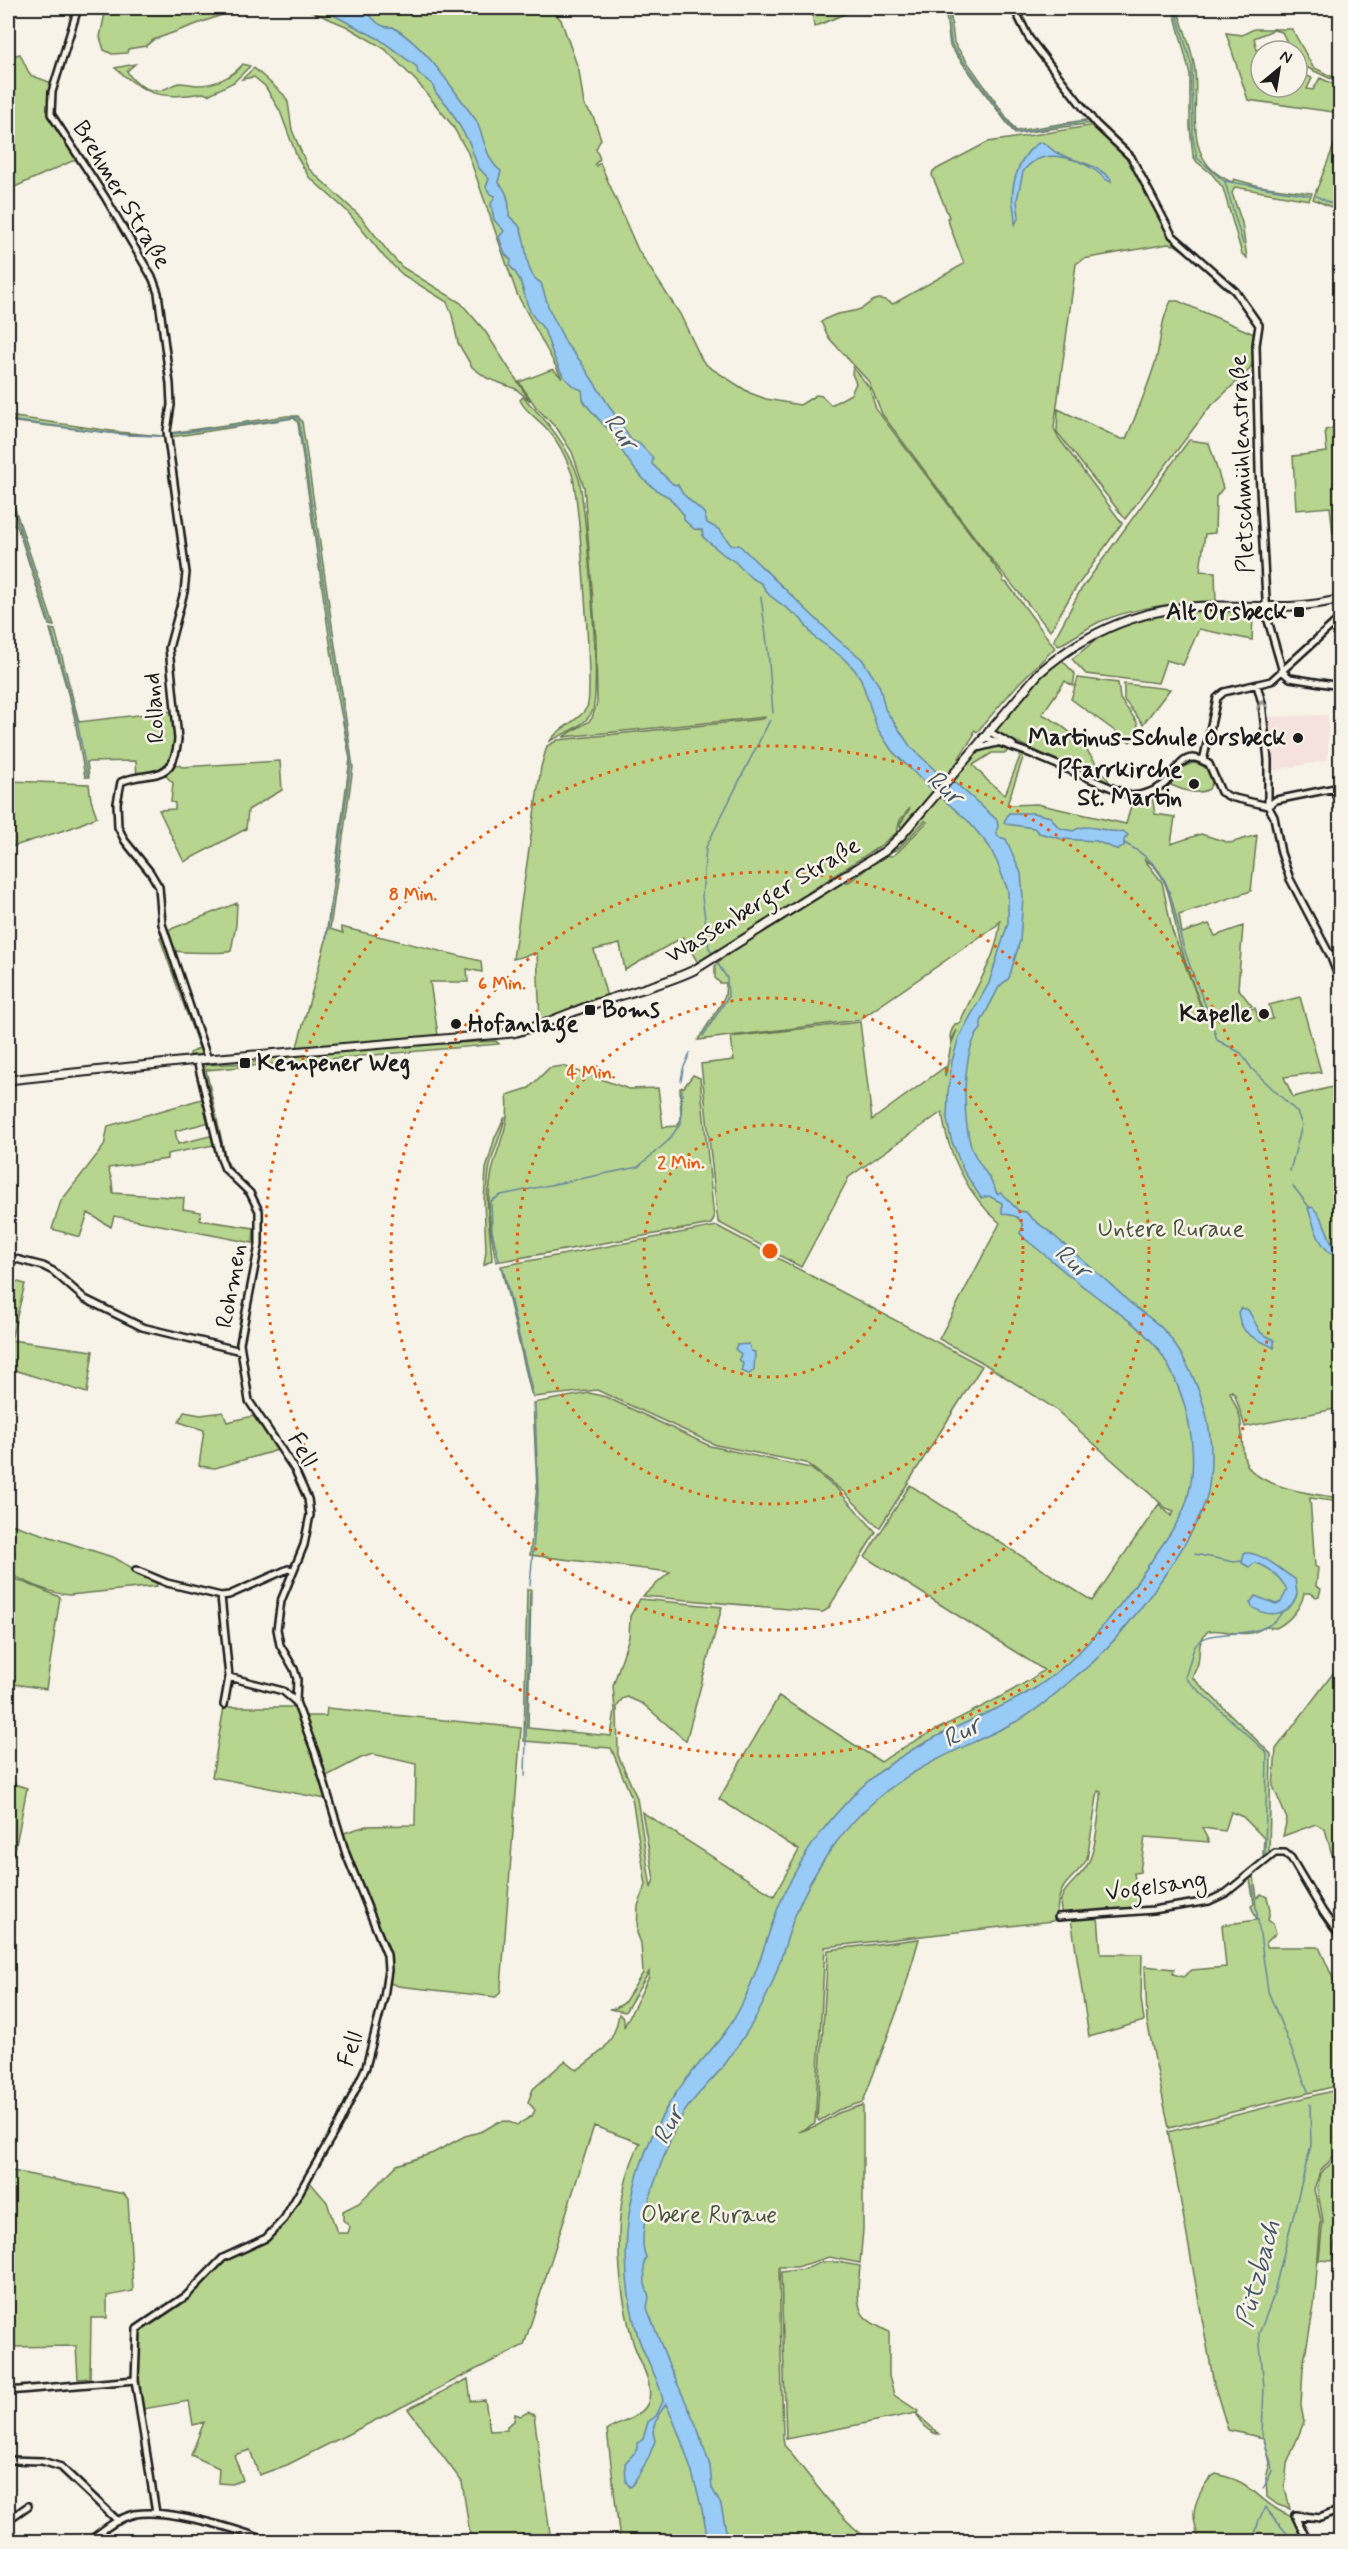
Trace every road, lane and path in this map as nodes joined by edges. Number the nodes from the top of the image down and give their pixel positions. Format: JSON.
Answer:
{"nodes":[{"id":1,"x":78,"y":8,"type":"edge"},
{"id":2,"x":1014,"y":8,"type":"edge"},
{"id":3,"x":168,"y":441,"type":"joint"},
{"id":4,"x":1341,"y":599,"type":"edge"},
{"id":5,"x":1268,"y":608,"type":"junction"},
{"id":6,"x":1341,"y":618,"type":"edge"},
{"id":7,"x":1283,"y":672,"type":"junction"},
{"id":8,"x":1257,"y":685,"type":"junction"},
{"id":9,"x":1341,"y":686,"type":"edge"},
{"id":10,"x":985,"y":734,"type":"junction"},
{"id":11,"x":999,"y":743,"type":"junction"},
{"id":12,"x":1017,"y":748,"type":"junction"},
{"id":13,"x":972,"y":750,"type":"junction"},
{"id":14,"x":1203,"y":761,"type":"junction"},
{"id":15,"x":1337,"y":788,"type":"edge"},
{"id":16,"x":1268,"y":806,"type":"junction"},
{"id":17,"x":1341,"y":809,"type":"edge"},
{"id":18,"x":1341,"y":952,"type":"edge"},
{"id":19,"x":1330,"y":955,"type":"junction"},
{"id":20,"x":1341,"y":981,"type":"edge"},
{"id":21,"x":197,"y":1060,"type":"junction"},
{"id":22,"x":208,"y":1060,"type":"junction"},
{"id":23,"x":8,"y":1080,"type":"edge"},
{"id":24,"x":8,"y":1257,"type":"edge"},
{"id":25,"x":241,"y":1351,"type":"junction"},
{"id":26,"x":136,"y":1570,"type":"dead end"},
{"id":27,"x":293,"y":1570,"type":"junction"},
{"id":28,"x":221,"y":1596,"type":"junction"},
{"id":29,"x":229,"y":1677,"type":"junction"},
{"id":30,"x":296,"y":1686,"type":"junction"},
{"id":31,"x":284,"y":1691,"type":"junction"},
{"id":32,"x":296,"y":1702,"type":"junction"},
{"id":33,"x":224,"y":1705,"type":"dead end"},
{"id":34,"x":1058,"y":1917,"type":"dead end"},
{"id":35,"x":1341,"y":1936,"type":"edge"},
{"id":36,"x":135,"y":2380,"type":"junction"},
{"id":37,"x":8,"y":2391,"type":"edge"},
{"id":38,"x":8,"y":2460,"type":"edge"},
{"id":39,"x":28,"y":2506,"type":"dead end"},
{"id":40,"x":1341,"y":2510,"type":"edge"},
{"id":41,"x":156,"y":2513,"type":"junction"},
{"id":42,"x":8,"y":2520,"type":"edge"},
{"id":43,"x":118,"y":2521,"type":"junction"},
{"id":44,"x":88,"y":2541,"type":"edge"},
{"id":45,"x":270,"y":2541,"type":"edge"},
{"id":46,"x":1308,"y":2541,"type":"edge"}],
"edges":[{"from":1,"to":3,"type":"street","name":"Brehmer Straße"},
{"from":2,"to":5,"type":"street","name":"Pletschmühlenstraße"},
{"from":3,"to":22,"type":"street","name":"Rolland"},
{"from":4,"to":5,"type":"main road","name":"Wassenberger Straße"},
{"from":5,"to":7,"type":"street","name":"Pletschmühlenstraße"},
{"from":5,"to":10,"type":"main road","name":"Wassenberger Straße"},
{"from":6,"to":7,"type":"street"},
{"from":7,"to":8,"type":"street"},
{"from":7,"to":9,"type":"street"},
{"from":8,"to":14,"type":"street"},
{"from":16,"to":8,"type":"street","one_way":true},
{"from":10,"to":11,"type":"street"},
{"from":10,"to":12,"type":"street"},
{"from":10,"to":13,"type":"main road","name":"Wassenberger Straße"},
{"from":11,"to":12,"type":"street"},
{"from":11,"to":13,"type":"street"},
{"from":12,"to":14,"type":"street"},
{"from":13,"to":22,"type":"main road","name":"Wassenberger Straße"},
{"from":14,"to":16,"type":"street"},
{"from":15,"to":16,"type":"street"},
{"from":15,"to":17,"type":"street"},
{"from":16,"to":19,"type":"street"},
{"from":18,"to":19,"type":"street"},
{"from":19,"to":20,"type":"street"},
{"from":21,"to":22,"type":"main road","name":"Wassenberger Straße"},
{"from":21,"to":23,"type":"main road","name":"Wassenberger Straße"},
{"from":21,"to":25,"type":"street","name":"Rohmen"},
{"from":24,"to":25,"type":"street","name":"Rohmen"},
{"from":25,"to":27,"type":"street","name":"Fell"},
{"from":26,"to":28,"type":"street"},
{"from":27,"to":28,"type":"street"},
{"from":27,"to":30,"type":"street","name":"Fell"},
{"from":28,"to":29,"type":"street"},
{"from":29,"to":31,"type":"street","name":"Fell"},
{"from":29,"to":33,"type":"street"},
{"from":30,"to":31,"type":"street"},
{"from":30,"to":32,"type":"street","name":"Fell"},
{"from":31,"to":32,"type":"street","name":"Fell"},
{"from":32,"to":36,"type":"street","name":"Fell"},
{"from":34,"to":35,"type":"street","name":"Vogelsang"},
{"from":36,"to":37,"type":"street"},
{"from":36,"to":41,"type":"street"},
{"from":38,"to":43,"type":"street"},
{"from":39,"to":42,"type":"street"},
{"from":40,"to":46,"type":"street"},
{"from":41,"to":43,"type":"street"},
{"from":41,"to":45,"type":"street"},
{"from":43,"to":44,"type":"street"}]}
